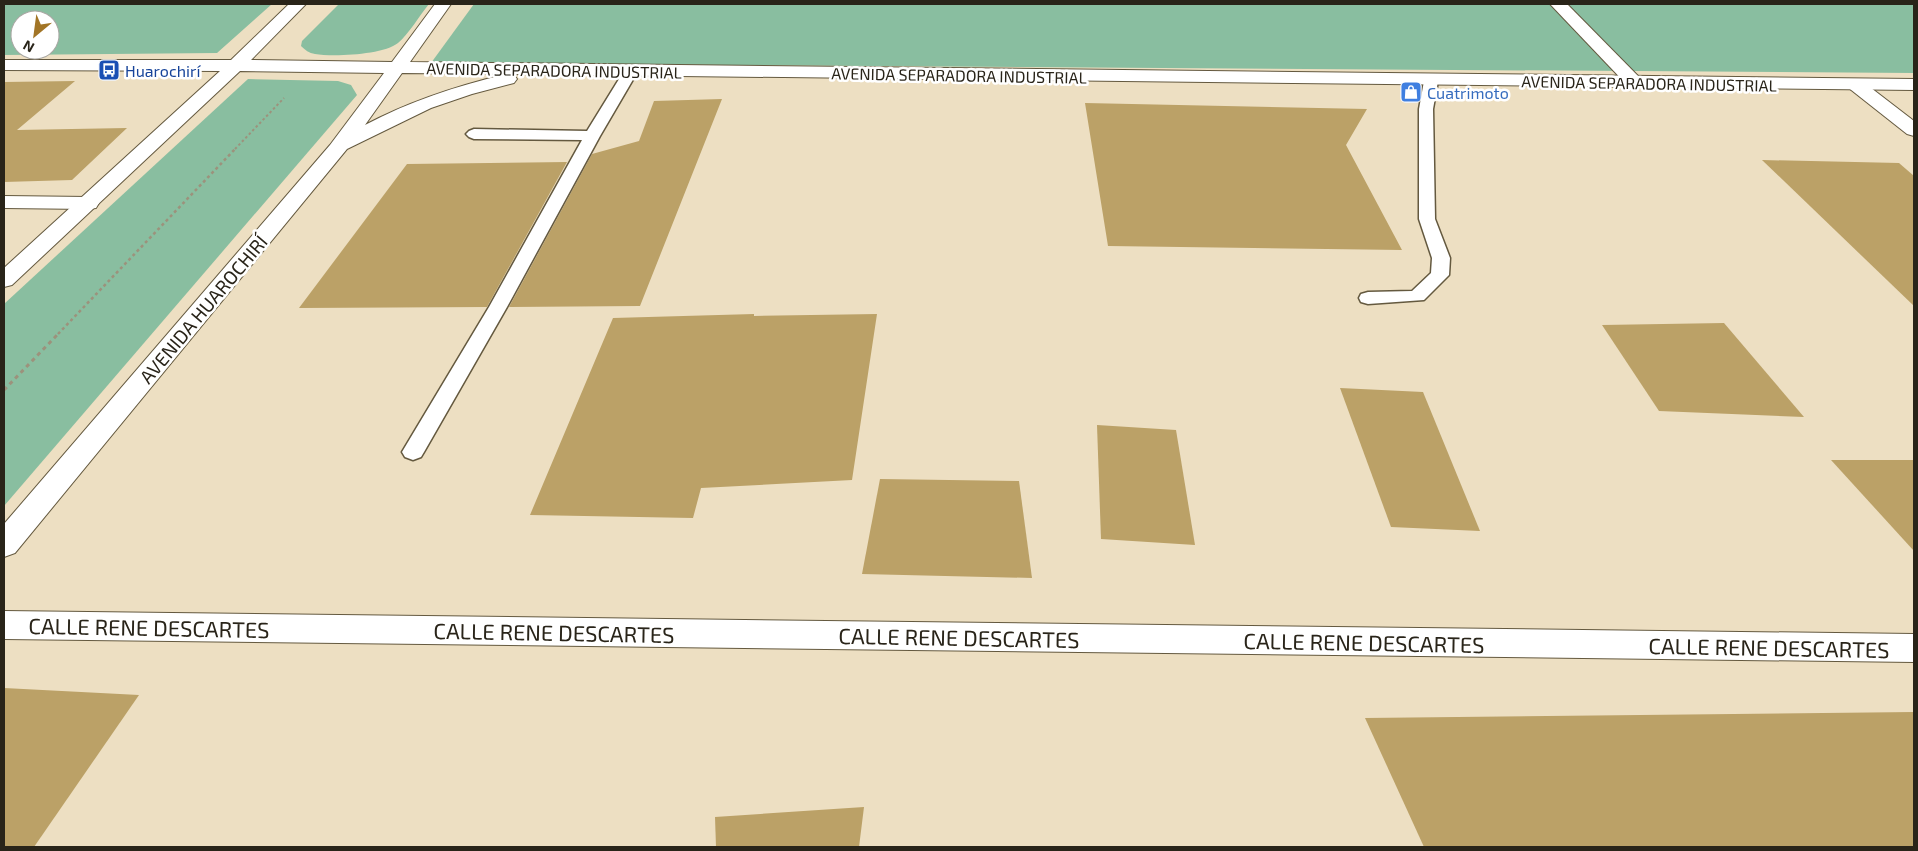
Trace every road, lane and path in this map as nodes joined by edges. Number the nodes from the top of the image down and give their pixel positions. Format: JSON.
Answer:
{"nodes":[{"id":1,"x":298,"y":4,"type":"edge"},
{"id":2,"x":444,"y":4,"type":"edge"},
{"id":3,"x":1558,"y":4,"type":"edge"},
{"id":4,"x":4,"y":65,"type":"edge"},
{"id":5,"x":236,"y":65,"type":"junction"},
{"id":6,"x":395,"y":67,"type":"junction"},
{"id":7,"x":547,"y":70,"type":"junction"},
{"id":8,"x":631,"y":71,"type":"junction"},
{"id":9,"x":1431,"y":80,"type":"junction"},
{"id":10,"x":1635,"y":83,"type":"junction"},
{"id":11,"x":1856,"y":85,"type":"junction"},
{"id":12,"x":1914,"y":85,"type":"edge"},
{"id":13,"x":288,"y":94,"type":"dead end"},
{"id":14,"x":1914,"y":130,"type":"edge"},
{"id":15,"x":474,"y":134,"type":"dead end"},
{"id":16,"x":592,"y":136,"type":"junction"},
{"id":17,"x":337,"y":149,"type":"junction"},
{"id":18,"x":4,"y":202,"type":"edge"},
{"id":19,"x":88,"y":203,"type":"junction"},
{"id":20,"x":4,"y":280,"type":"edge"},
{"id":21,"x":1368,"y":298,"type":"dead end"},
{"id":22,"x":4,"y":390,"type":"edge"},
{"id":23,"x":414,"y":452,"type":"dead end"},
{"id":24,"x":4,"y":545,"type":"edge"},
{"id":25,"x":4,"y":625,"type":"edge"},
{"id":26,"x":1914,"y":648,"type":"edge"}],
"edges":[{"from":1,"to":5,"type":"main road"},
{"from":2,"to":6,"type":"main road","name":"AVENIDA HUAROCHIRÍ"},
{"from":3,"to":10,"type":"main road"},
{"from":4,"to":5,"type":"main road","name":"AVENIDA SEPARADORA INDUSTRIAL"},
{"from":5,"to":6,"type":"main road","name":"AVENIDA SEPARADORA INDUSTRIAL"},
{"from":5,"to":19,"type":"main road"},
{"from":6,"to":7,"type":"main road","name":"AVENIDA SEPARADORA INDUSTRIAL"},
{"from":6,"to":17,"type":"main road","name":"AVENIDA HUAROCHIRÍ"},
{"from":7,"to":8,"type":"main road","name":"AVENIDA SEPARADORA INDUSTRIAL"},
{"from":7,"to":17,"type":"main road"},
{"from":8,"to":9,"type":"main road","name":"AVENIDA SEPARADORA INDUSTRIAL"},
{"from":8,"to":16,"type":"lane"},
{"from":9,"to":10,"type":"main road","name":"AVENIDA SEPARADORA INDUSTRIAL"},
{"from":9,"to":21,"type":"lane"},
{"from":10,"to":11,"type":"main road","name":"AVENIDA SEPARADORA INDUSTRIAL"},
{"from":11,"to":12,"type":"main road","name":"AVENIDA SEPARADORA INDUSTRIAL"},
{"from":11,"to":14,"type":"main road"},
{"from":13,"to":22,"type":"path"},
{"from":15,"to":16,"type":"lane"},
{"from":16,"to":23,"type":"lane"},
{"from":17,"to":24,"type":"main road","name":"AVENIDA HUAROCHIRÍ"},
{"from":18,"to":19,"type":"main road"},
{"from":19,"to":20,"type":"main road"},
{"from":25,"to":26,"type":"main road","name":"CALLE RENE DESCARTES"}]}
